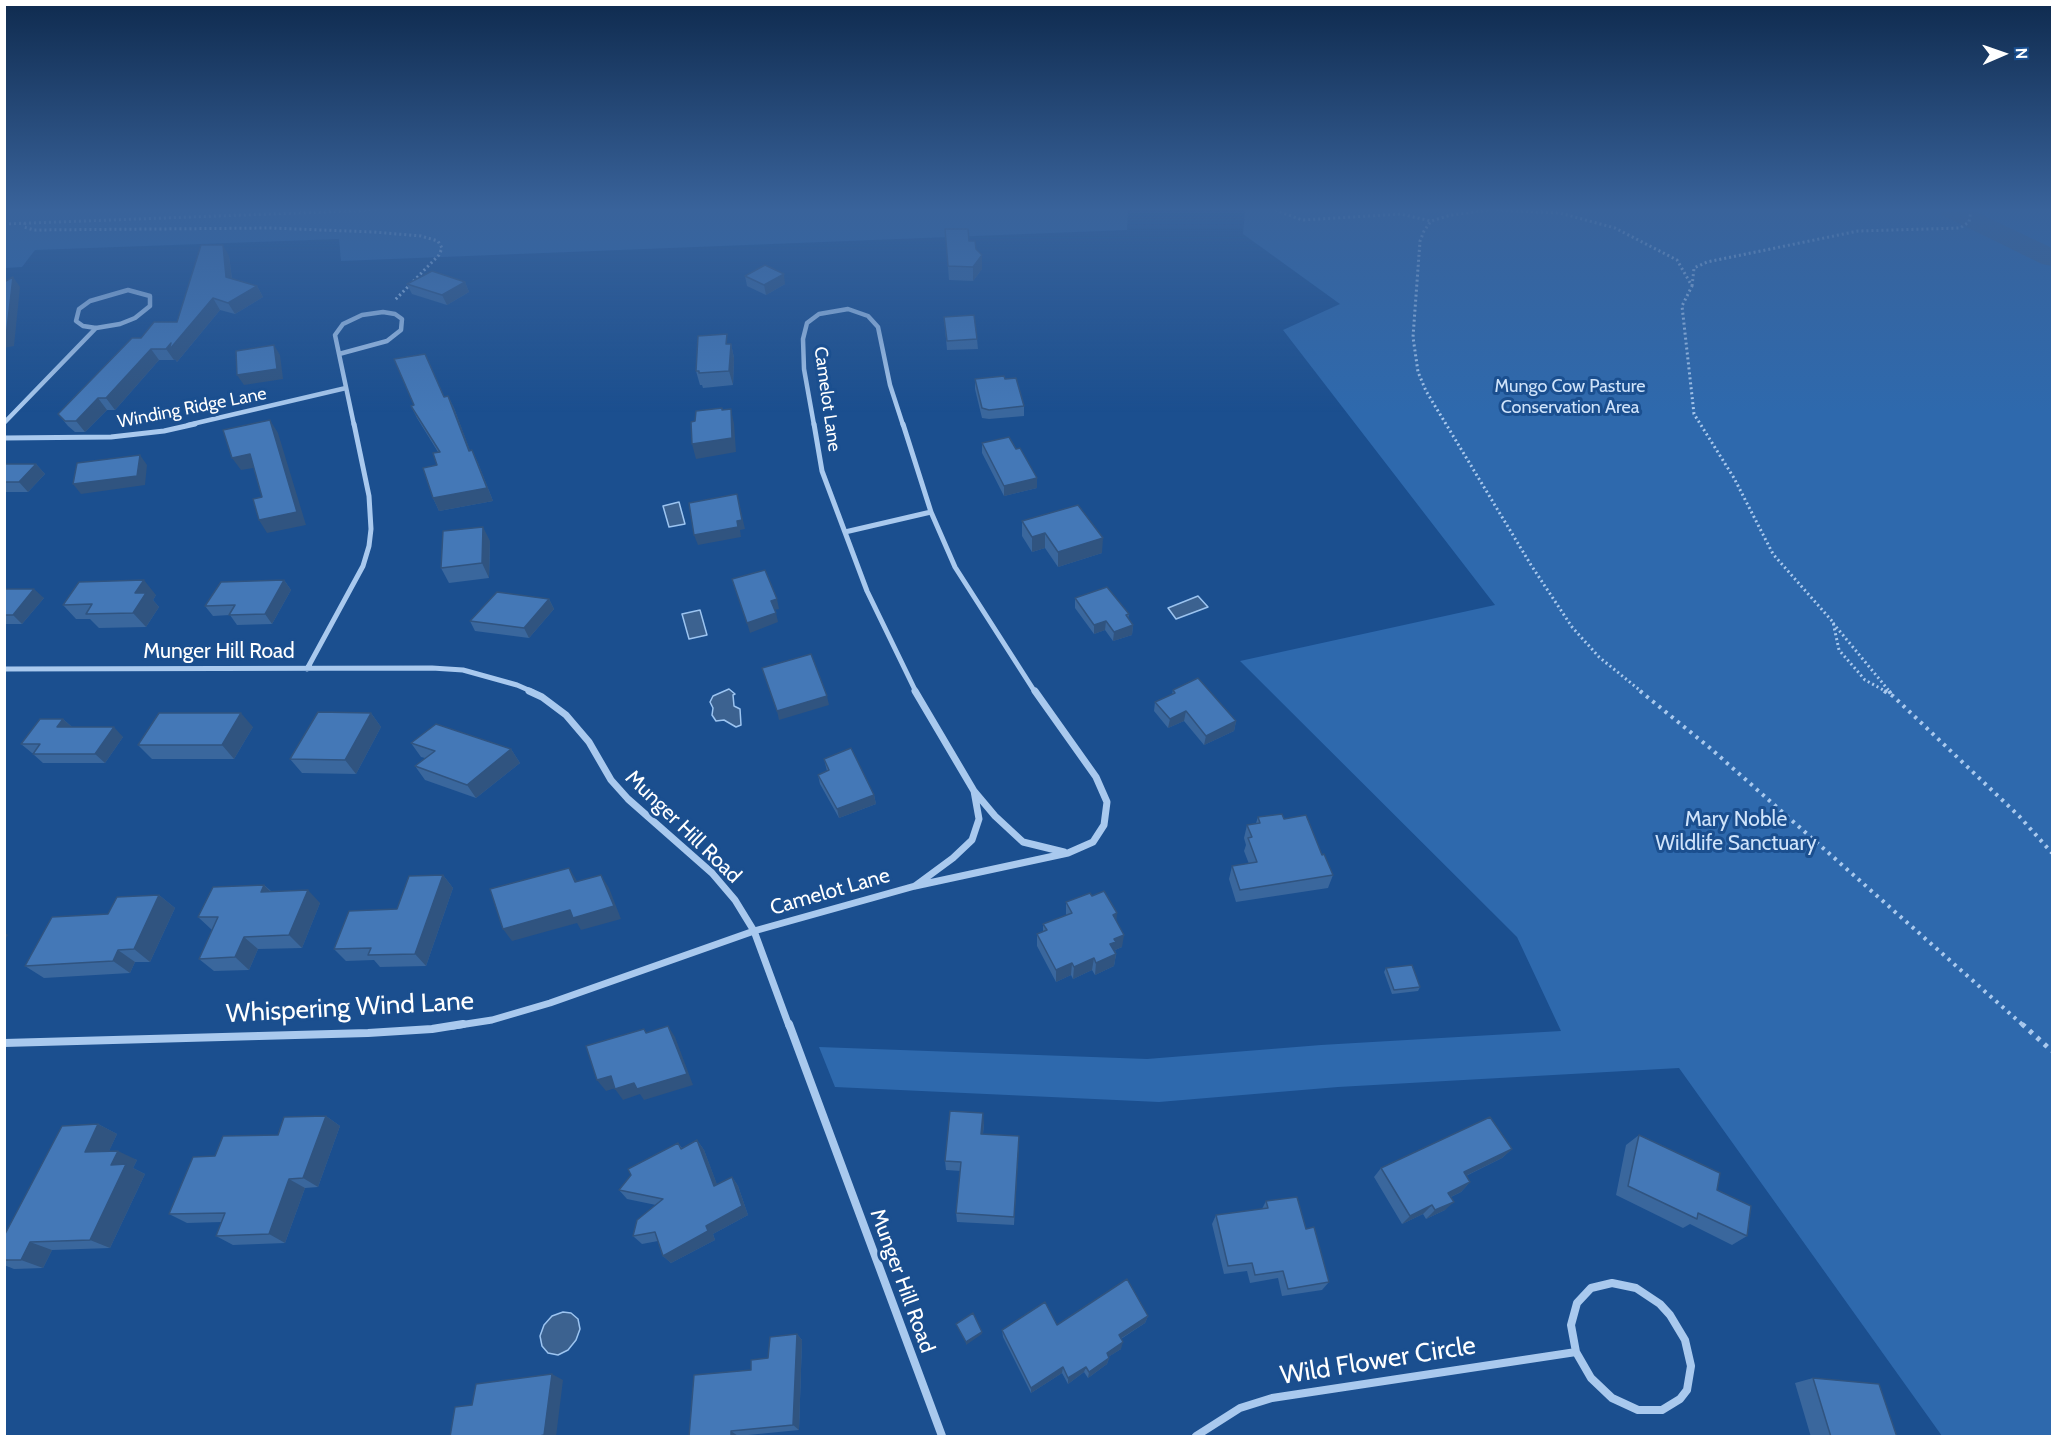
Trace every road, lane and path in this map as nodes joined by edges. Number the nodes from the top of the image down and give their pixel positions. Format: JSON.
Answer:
{"nodes":[{"id":1,"x":417,"y":277,"type":"edge"},
{"id":2,"x":1416,"y":277,"type":"edge"},
{"id":3,"x":1687,"y":277,"type":"edge"},
{"id":4,"x":1693,"y":277,"type":"edge"},
{"id":5,"x":1692,"y":286,"type":"junction"},
{"id":6,"x":383,"y":312,"type":"junction"},
{"id":7,"x":96,"y":328,"type":"junction"},
{"id":8,"x":339,"y":354,"type":"junction"},
{"id":9,"x":346,"y":388,"type":"junction"},
{"id":10,"x":4,"y":423,"type":"edge"},
{"id":11,"x":4,"y":438,"type":"edge"},
{"id":12,"x":931,"y":512,"type":"junction"},
{"id":13,"x":845,"y":532,"type":"junction"},
{"id":14,"x":1833,"y":622,"type":"junction"},
{"id":15,"x":4,"y":669,"type":"edge"},
{"id":16,"x":307,"y":669,"type":"junction"},
{"id":17,"x":1893,"y":696,"type":"junction"},
{"id":18,"x":974,"y":791,"type":"junction"},
{"id":19,"x":1068,"y":853,"type":"junction"},
{"id":20,"x":2052,"y":853,"type":"edge"},
{"id":21,"x":915,"y":886,"type":"junction"},
{"id":22,"x":754,"y":931,"type":"junction"},
{"id":23,"x":4,"y":1043,"type":"edge"},
{"id":24,"x":2052,"y":1051,"type":"edge"},
{"id":25,"x":1576,"y":1352,"type":"junction"},
{"id":26,"x":942,"y":1437,"type":"edge"},
{"id":27,"x":1196,"y":1437,"type":"edge"}],
"edges":[{"from":1,"to":6,"type":"path"},
{"from":2,"to":24,"type":"path"},
{"from":3,"to":5,"type":"path"},
{"from":4,"to":5,"type":"path"},
{"from":5,"to":14,"type":"path"},
{"from":6,"to":8,"type":"street"},
{"from":6,"to":8,"type":"street"},
{"from":7,"to":7,"type":"street"},
{"from":7,"to":10,"type":"street"},
{"from":8,"to":9,"type":"street"},
{"from":9,"to":11,"type":"street","name":"Winding Ridge Lane"},
{"from":9,"to":16,"type":"street"},
{"from":12,"to":13,"type":"street"},
{"from":12,"to":13,"type":"street","name":"Camelot Lane"},
{"from":12,"to":19,"type":"street","name":"Camelot Lane"},
{"from":13,"to":18,"type":"street","name":"Camelot Lane"},
{"from":14,"to":17,"type":"path"},
{"from":14,"to":17,"type":"path"},
{"from":15,"to":16,"type":"street","name":"Munger Hill Road"},
{"from":16,"to":22,"type":"street","name":"Munger Hill Road"},
{"from":17,"to":20,"type":"path"},
{"from":18,"to":19,"type":"street","name":"Camelot Lane"},
{"from":18,"to":21,"type":"street","name":"Camelot Lane"},
{"from":19,"to":21,"type":"street","name":"Camelot Lane"},
{"from":21,"to":22,"type":"street","name":"Camelot Lane"},
{"from":22,"to":23,"type":"street","name":"Whispering Wind Lane"},
{"from":22,"to":26,"type":"street","name":"Munger Hill Road"},
{"from":25,"to":25,"type":"street"},
{"from":25,"to":27,"type":"street","name":"Wild Flower Circle"}]}
